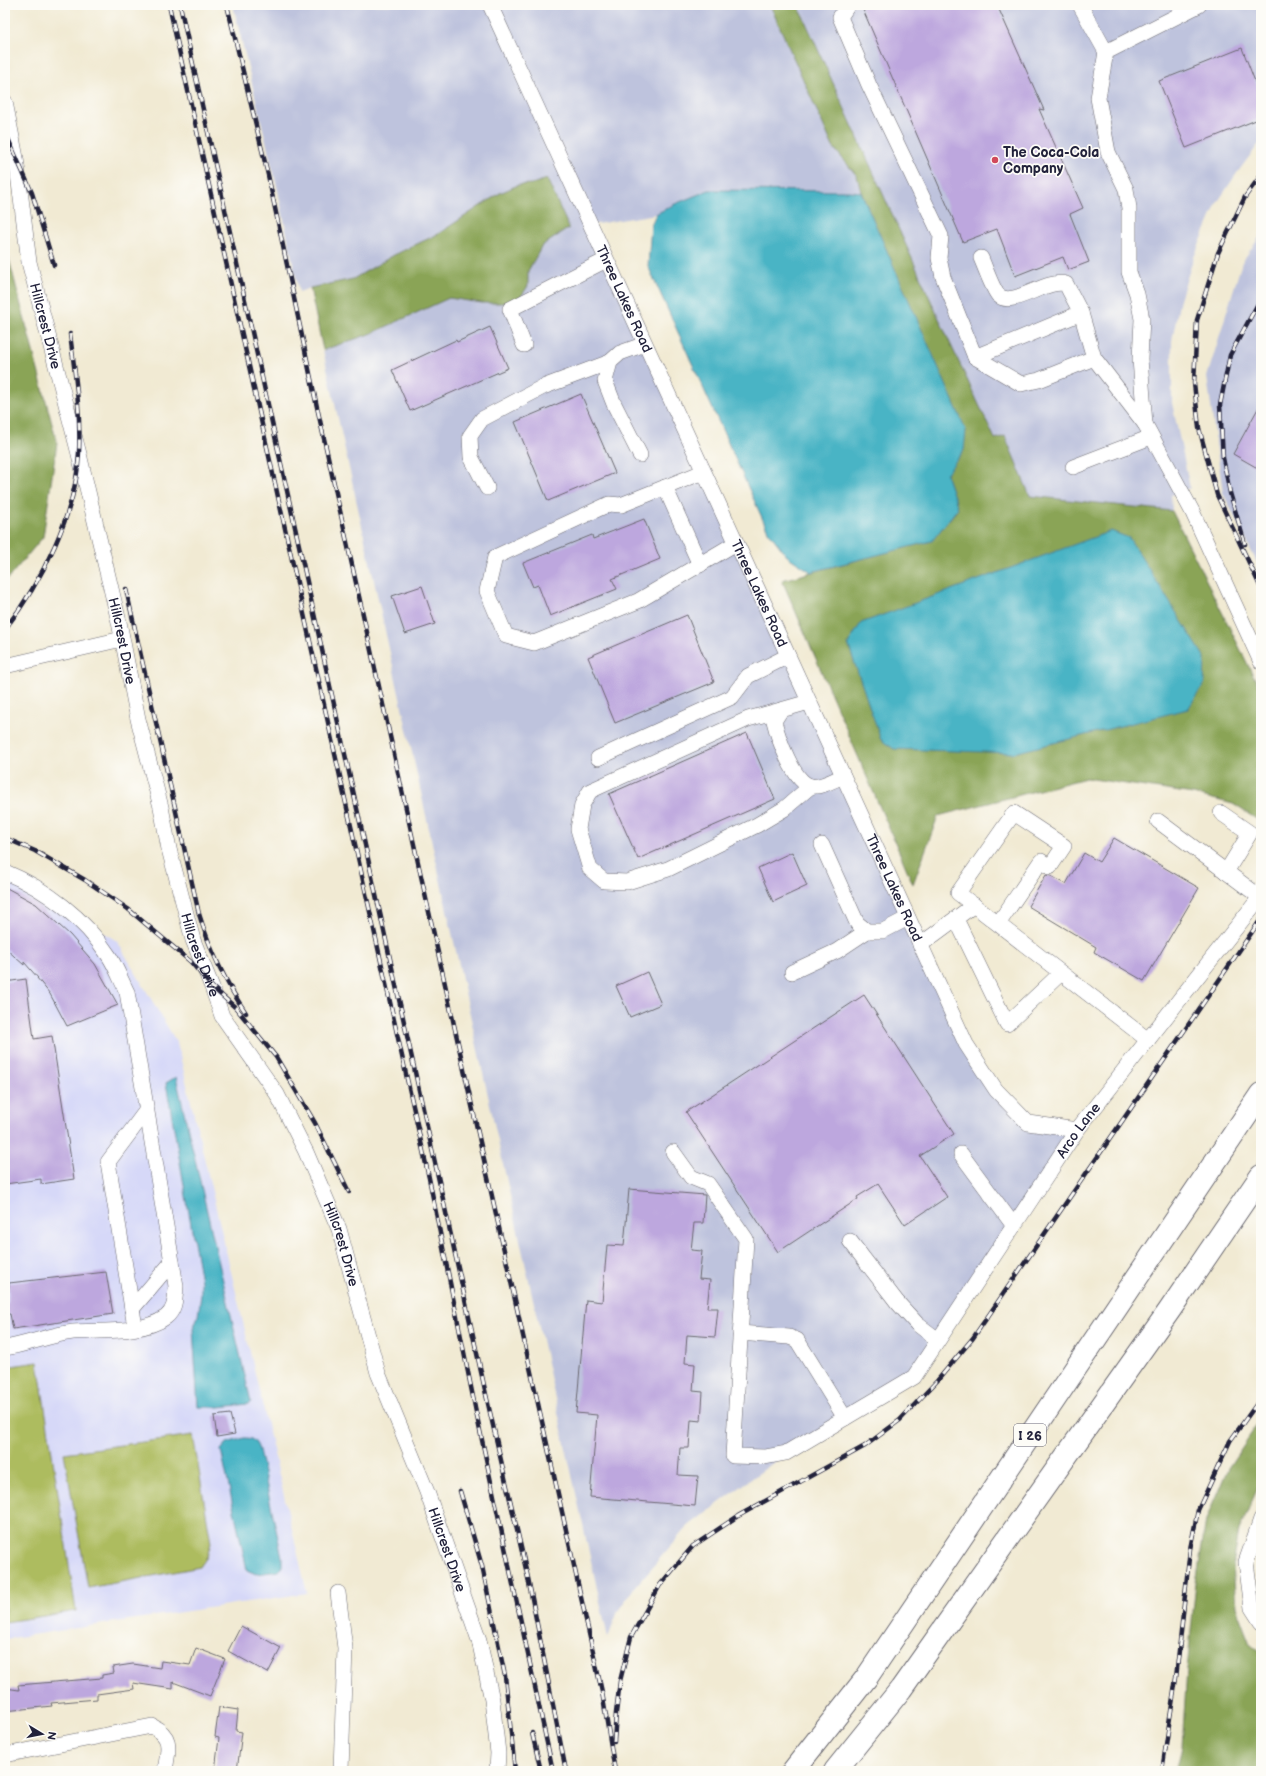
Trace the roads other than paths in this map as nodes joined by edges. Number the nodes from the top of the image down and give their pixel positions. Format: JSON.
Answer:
{"nodes":[{"id":1,"x":490,"y":5,"type":"edge"},
{"id":2,"x":848,"y":5,"type":"edge"},
{"id":3,"x":1080,"y":5,"type":"edge"},
{"id":4,"x":1199,"y":5,"type":"edge"},
{"id":5,"x":1106,"y":52,"type":"junction"},
{"id":6,"x":5,"y":102,"type":"edge"},
{"id":7,"x":981,"y":258,"type":"dead end"},
{"id":8,"x":606,"y":260,"type":"junction"},
{"id":9,"x":1081,"y":313,"type":"junction"},
{"id":10,"x":645,"y":344,"type":"junction"},
{"id":11,"x":524,"y":345,"type":"dead end"},
{"id":12,"x":975,"y":357,"type":"junction"},
{"id":13,"x":1094,"y":358,"type":"junction"},
{"id":14,"x":610,"y":362,"type":"junction"},
{"id":15,"x":1148,"y":431,"type":"junction"},
{"id":16,"x":640,"y":455,"type":"dead end"},
{"id":17,"x":1073,"y":467,"type":"dead end"},
{"id":18,"x":704,"y":472,"type":"junction"},
{"id":19,"x":487,"y":488,"type":"dead end"},
{"id":20,"x":665,"y":488,"type":"junction"},
{"id":21,"x":736,"y":543,"type":"junction"},
{"id":22,"x":700,"y":564,"type":"junction"},
{"id":23,"x":122,"y":639,"type":"junction"},
{"id":24,"x":788,"y":656,"type":"junction"},
{"id":25,"x":1261,"y":662,"type":"edge"},
{"id":26,"x":5,"y":666,"type":"edge"},
{"id":27,"x":809,"y":702,"type":"junction"},
{"id":28,"x":781,"y":710,"type":"junction"},
{"id":29,"x":598,"y":758,"type":"dead end"},
{"id":30,"x":843,"y":776,"type":"junction"},
{"id":31,"x":811,"y":786,"type":"junction"},
{"id":32,"x":1221,"y":813,"type":"dead end"},
{"id":33,"x":1158,"y":821,"type":"dead end"},
{"id":34,"x":822,"y":844,"type":"dead end"},
{"id":35,"x":5,"y":872,"type":"edge"},
{"id":36,"x":1226,"y":872,"type":"junction"},
{"id":37,"x":1261,"y":897,"type":"edge"},
{"id":38,"x":974,"y":905,"type":"junction"},
{"id":39,"x":908,"y":918,"type":"junction"},
{"id":40,"x":956,"y":919,"type":"junction"},
{"id":41,"x":998,"y":924,"type":"junction"},
{"id":42,"x":867,"y":931,"type":"junction"},
{"id":43,"x":920,"y":945,"type":"junction"},
{"id":44,"x":792,"y":972,"type":"dead end"},
{"id":45,"x":1061,"y":973,"type":"junction"},
{"id":46,"x":1148,"y":1040,"type":"junction"},
{"id":47,"x":1261,"y":1094,"type":"edge"},
{"id":48,"x":146,"y":1110,"type":"junction"},
{"id":49,"x":1077,"y":1130,"type":"junction"},
{"id":50,"x":673,"y":1152,"type":"dead end"},
{"id":51,"x":961,"y":1154,"type":"dead end"},
{"id":52,"x":1261,"y":1176,"type":"edge"},
{"id":53,"x":1014,"y":1226,"type":"junction"},
{"id":54,"x":850,"y":1242,"type":"dead end"},
{"id":55,"x":172,"y":1262,"type":"junction"},
{"id":56,"x":132,"y":1309,"type":"junction"},
{"id":57,"x":135,"y":1327,"type":"junction"},
{"id":58,"x":740,"y":1333,"type":"junction"},
{"id":59,"x":938,"y":1340,"type":"junction"},
{"id":60,"x":5,"y":1348,"type":"edge"},
{"id":61,"x":844,"y":1418,"type":"junction"},
{"id":62,"x":1261,"y":1519,"type":"edge"},
{"id":63,"x":338,"y":1593,"type":"dead end"},
{"id":64,"x":1261,"y":1622,"type":"edge"},
{"id":65,"x":5,"y":1755,"type":"edge"},
{"id":66,"x":165,"y":1771,"type":"edge"},
{"id":67,"x":341,"y":1771,"type":"edge"},
{"id":68,"x":497,"y":1771,"type":"edge"},
{"id":69,"x":793,"y":1771,"type":"edge"},
{"id":70,"x":835,"y":1771,"type":"edge"}],
"edges":[{"from":1,"to":8,"type":"street","name":"Three Lakes Road"},
{"from":2,"to":12,"type":"street"},
{"from":3,"to":5,"type":"street"},
{"from":4,"to":5,"type":"street"},
{"from":5,"to":15,"type":"street"},
{"from":6,"to":23,"type":"street","name":"Hillcrest Drive"},
{"from":7,"to":9,"type":"street"},
{"from":8,"to":10,"type":"street","name":"Three Lakes Road"},
{"from":8,"to":11,"type":"street"},
{"from":9,"to":12,"type":"street"},
{"from":9,"to":13,"type":"street"},
{"from":10,"to":14,"type":"street"},
{"from":10,"to":18,"type":"street","name":"Three Lakes Road"},
{"from":12,"to":13,"type":"street"},
{"from":13,"to":15,"type":"street"},
{"from":14,"to":16,"type":"street"},
{"from":14,"to":19,"type":"street"},
{"from":15,"to":17,"type":"street"},
{"from":15,"to":25,"type":"street"},
{"from":18,"to":20,"type":"street"},
{"from":18,"to":21,"type":"street","name":"Three Lakes Road"},
{"from":20,"to":22,"type":"street"},
{"from":20,"to":22,"type":"street"},
{"from":21,"to":22,"type":"street"},
{"from":21,"to":24,"type":"street","name":"Three Lakes Road"},
{"from":23,"to":26,"type":"street"},
{"from":23,"to":68,"type":"street","name":"Hillcrest Drive"},
{"from":24,"to":27,"type":"street","name":"Three Lakes Road"},
{"from":24,"to":29,"type":"street"},
{"from":27,"to":28,"type":"street"},
{"from":27,"to":30,"type":"street","name":"Three Lakes Road"},
{"from":28,"to":31,"type":"street"},
{"from":28,"to":31,"type":"street"},
{"from":30,"to":31,"type":"street"},
{"from":30,"to":39,"type":"street","name":"Three Lakes Road"},
{"from":32,"to":36,"type":"street"},
{"from":33,"to":36,"type":"street"},
{"from":34,"to":42,"type":"street"},
{"from":35,"to":48,"type":"street"},
{"from":36,"to":37,"type":"street"},
{"from":37,"to":46,"type":"street","name":"Arco Lane"},
{"from":38,"to":40,"type":"street"},
{"from":38,"to":41,"type":"street"},
{"from":38,"to":41,"type":"street"},
{"from":39,"to":42,"type":"street"},
{"from":39,"to":43,"type":"street","name":"Three Lakes Road"},
{"from":40,"to":43,"type":"street"},
{"from":40,"to":45,"type":"street"},
{"from":41,"to":45,"type":"street"},
{"from":42,"to":44,"type":"street"},
{"from":43,"to":49,"type":"street","name":"Three Lakes Road"},
{"from":45,"to":46,"type":"street"},
{"from":46,"to":49,"type":"street","name":"Arco Lane"},
{"from":47,"to":69,"type":"highway","number":"I 26"},
{"from":48,"to":55,"type":"street"},
{"from":48,"to":56,"type":"street"},
{"from":49,"to":53,"type":"street","name":"Arco Lane"},
{"from":50,"to":58,"type":"street"},
{"from":51,"to":53,"type":"street"},
{"from":52,"to":70,"type":"highway"},
{"from":53,"to":59,"type":"street","name":"Arco Lane"},
{"from":54,"to":59,"type":"street"},
{"from":55,"to":56,"type":"street"},
{"from":55,"to":57,"type":"street"},
{"from":56,"to":57,"type":"street"},
{"from":57,"to":60,"type":"street"},
{"from":58,"to":61,"type":"street"},
{"from":58,"to":61,"type":"street"},
{"from":59,"to":61,"type":"street","name":"Arco Lane"},
{"from":62,"to":64,"type":"street"},
{"from":63,"to":67,"type":"street"},
{"from":65,"to":66,"type":"street"}]}
